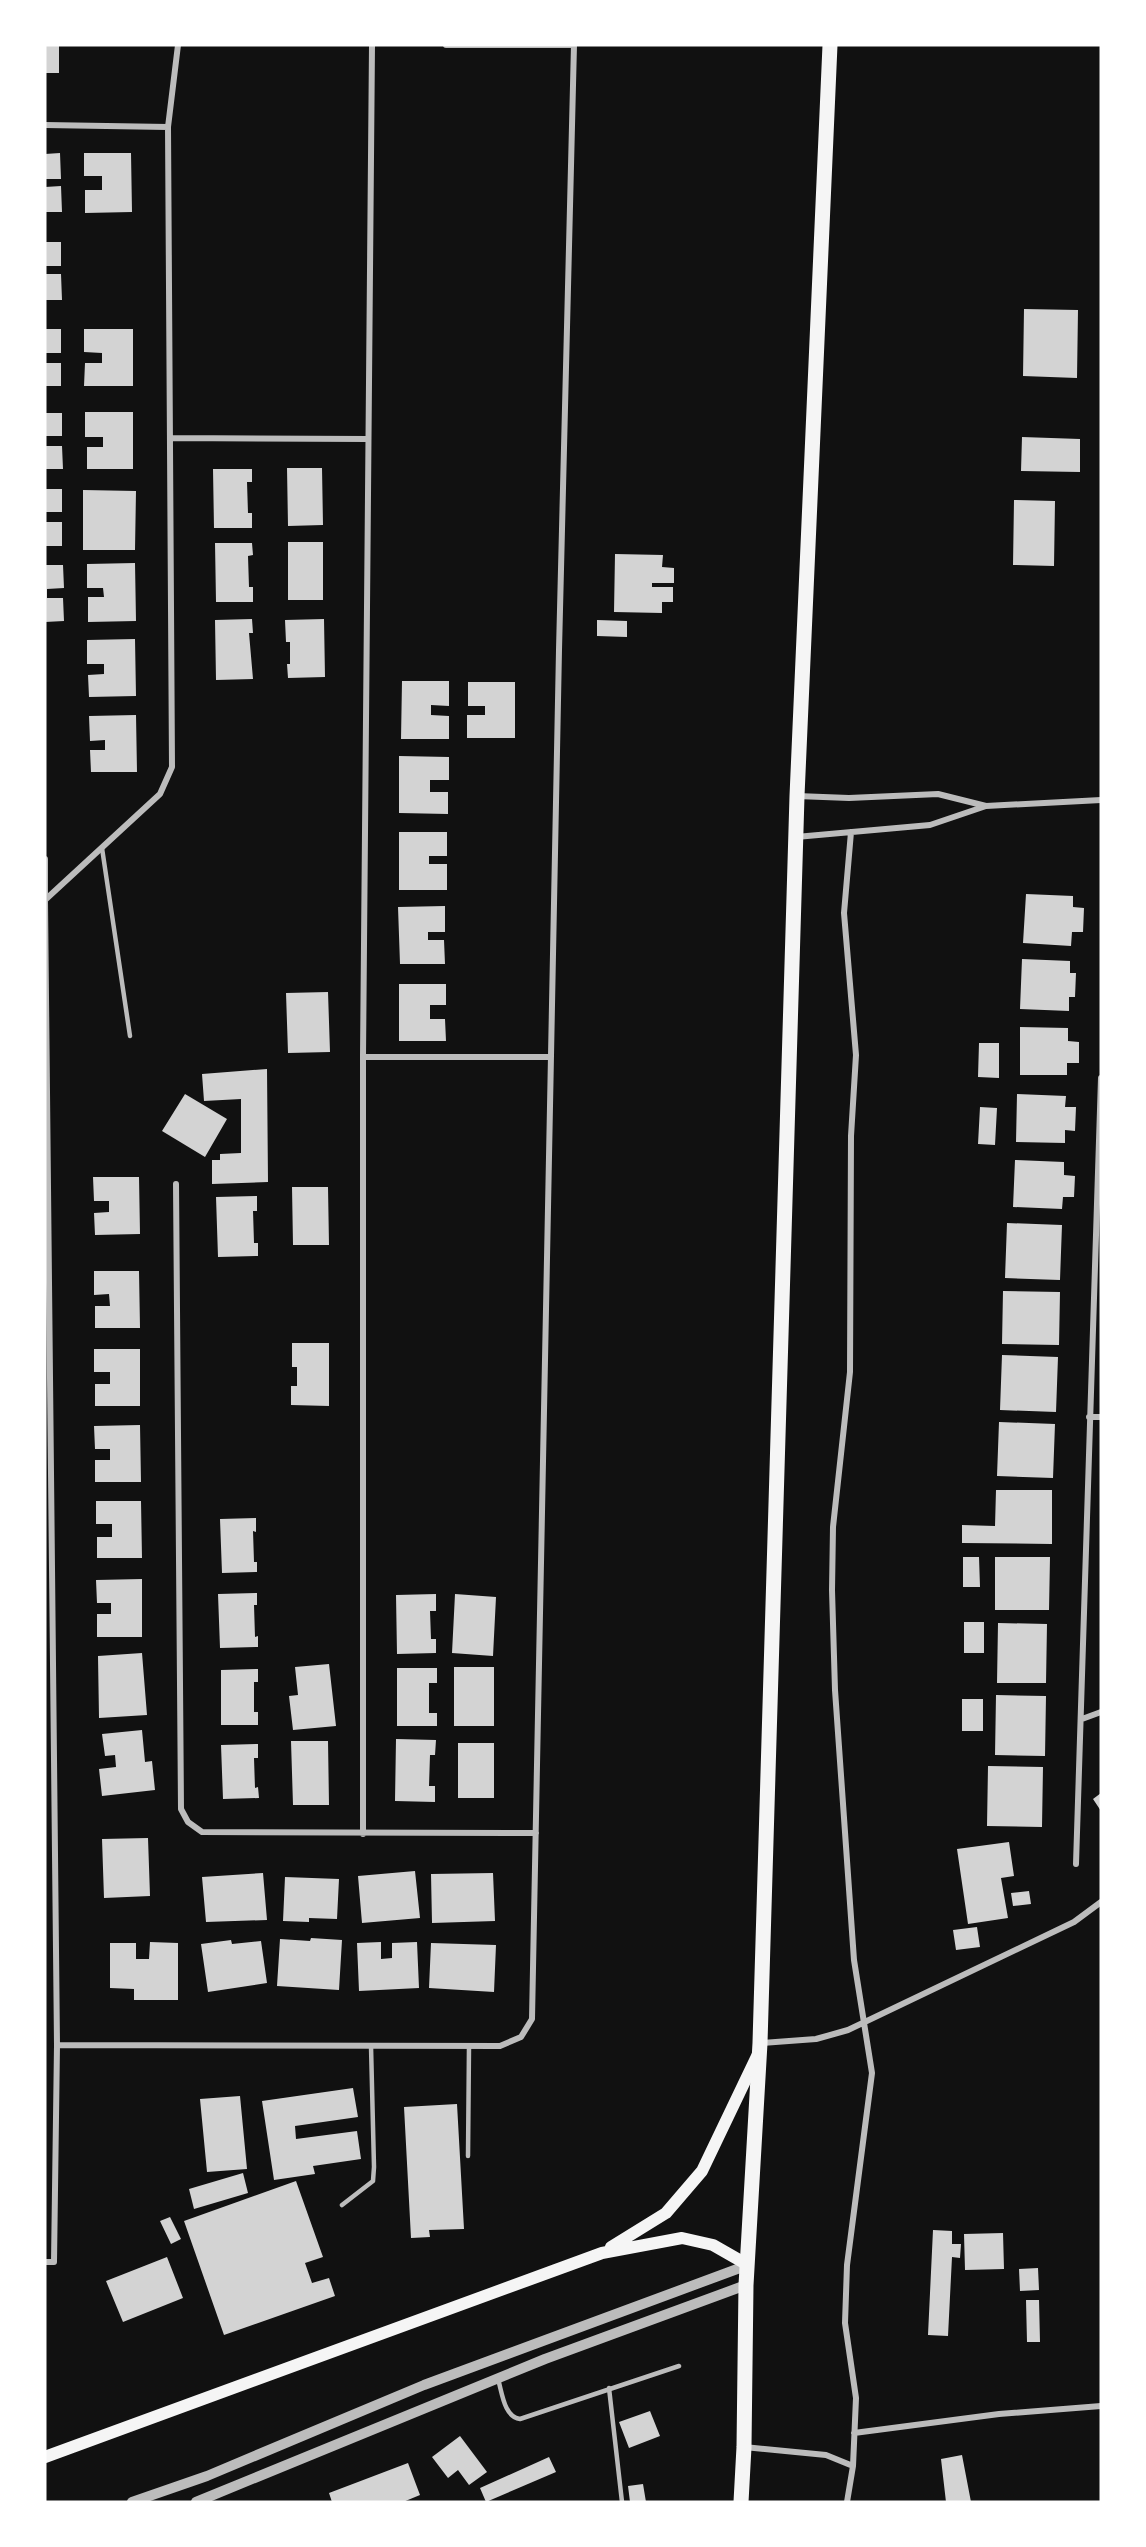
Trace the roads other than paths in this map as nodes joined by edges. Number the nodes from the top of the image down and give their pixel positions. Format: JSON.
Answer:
{"nodes":[{"id":1,"x":178,"y":45,"type":"edge"},
{"id":2,"x":372,"y":45,"type":"edge"},
{"id":3,"x":446,"y":45,"type":"edge"},
{"id":4,"x":574,"y":45,"type":"edge"},
{"id":5,"x":830,"y":45,"type":"edge"},
{"id":6,"x":45,"y":125,"type":"edge"},
{"id":7,"x":168,"y":127,"type":"junction"},
{"id":8,"x":170,"y":438,"type":"junction"},
{"id":9,"x":368,"y":439,"type":"junction"},
{"id":10,"x":797,"y":796,"type":"junction"},
{"id":11,"x":1101,"y":800,"type":"edge"},
{"id":12,"x":986,"y":806,"type":"junction"},
{"id":13,"x":851,"y":832,"type":"junction"},
{"id":14,"x":796,"y":837,"type":"junction"},
{"id":15,"x":102,"y":849,"type":"junction"},
{"id":16,"x":45,"y":859,"type":"edge"},
{"id":17,"x":45,"y":899,"type":"edge"},
{"id":18,"x":130,"y":1036,"type":"dead end"},
{"id":19,"x":363,"y":1057,"type":"junction"},
{"id":20,"x":551,"y":1057,"type":"junction"},
{"id":21,"x":1101,"y":1078,"type":"edge"},
{"id":22,"x":176,"y":1184,"type":"dead end"},
{"id":23,"x":1098,"y":1189,"type":"edge"},
{"id":24,"x":47,"y":1263,"type":"edge"},
{"id":25,"x":1089,"y":1417,"type":"junction"},
{"id":26,"x":1101,"y":1418,"type":"edge"},
{"id":27,"x":1101,"y":1712,"type":"edge"},
{"id":28,"x":1082,"y":1719,"type":"junction"},
{"id":29,"x":536,"y":1833,"type":"junction"},
{"id":30,"x":363,"y":1834,"type":"junction"},
{"id":31,"x":1076,"y":1864,"type":"dead end"},
{"id":32,"x":1101,"y":1902,"type":"edge"},
{"id":33,"x":863,"y":2023,"type":"junction"},
{"id":34,"x":57,"y":2045,"type":"junction"},
{"id":35,"x":371,"y":2046,"type":"junction"},
{"id":36,"x":469,"y":2046,"type":"junction"},
{"id":37,"x":760,"y":2046,"type":"junction"},
{"id":38,"x":468,"y":2156,"type":"dead end"},
{"id":39,"x":342,"y":2205,"type":"dead end"},
{"id":40,"x":602,"y":2253,"type":"junction"},
{"id":41,"x":45,"y":2262,"type":"edge"},
{"id":42,"x":748,"y":2265,"type":"junction"},
{"id":43,"x":746,"y":2284,"type":"junction"},
{"id":44,"x":679,"y":2366,"type":"dead end"},
{"id":45,"x":498,"y":2379,"type":"junction"},
{"id":46,"x":609,"y":2388,"type":"junction"},
{"id":47,"x":1101,"y":2406,"type":"edge"},
{"id":48,"x":854,"y":2433,"type":"junction"},
{"id":49,"x":744,"y":2447,"type":"junction"},
{"id":50,"x":45,"y":2457,"type":"edge"},
{"id":51,"x":853,"y":2466,"type":"junction"},
{"id":52,"x":132,"y":2502,"type":"edge"},
{"id":53,"x":198,"y":2502,"type":"edge"},
{"id":54,"x":621,"y":2502,"type":"edge"},
{"id":55,"x":741,"y":2502,"type":"edge"},
{"id":56,"x":847,"y":2502,"type":"edge"}],
"edges":[{"from":1,"to":7,"type":"street"},
{"from":2,"to":9,"type":"street"},
{"from":3,"to":4,"type":"street"},
{"from":4,"to":20,"type":"street"},
{"from":5,"to":10,"type":"main road"},
{"from":6,"to":7,"type":"street"},
{"from":7,"to":8,"type":"street"},
{"from":8,"to":9,"type":"street"},
{"from":8,"to":15,"type":"street"},
{"from":9,"to":19,"type":"street"},
{"from":10,"to":12,"type":"street"},
{"from":10,"to":14,"type":"main road"},
{"from":11,"to":12,"type":"street"},
{"from":12,"to":13,"type":"street"},
{"from":13,"to":14,"type":"street"},
{"from":13,"to":33,"type":"street"},
{"from":14,"to":37,"type":"main road"},
{"from":15,"to":17,"type":"street"},
{"from":15,"to":18,"type":"lane"},
{"from":16,"to":17,"type":"street"},
{"from":17,"to":24,"type":"street"},
{"from":19,"to":20,"type":"street"},
{"from":19,"to":30,"type":"street"},
{"from":20,"to":29,"type":"street"},
{"from":21,"to":23,"type":"street"},
{"from":22,"to":30,"type":"street"},
{"from":23,"to":25,"type":"street"},
{"from":24,"to":34,"type":"street"},
{"from":25,"to":26,"type":"street"},
{"from":25,"to":28,"type":"street"},
{"from":27,"to":28,"type":"street"},
{"from":28,"to":31,"type":"street"},
{"from":29,"to":30,"type":"street"},
{"from":29,"to":36,"type":"street"},
{"from":32,"to":33,"type":"street"},
{"from":33,"to":37,"type":"street"},
{"from":33,"to":48,"type":"street"},
{"from":34,"to":35,"type":"street"},
{"from":34,"to":41,"type":"street"},
{"from":35,"to":36,"type":"street"},
{"from":35,"to":39,"type":"lane"},
{"from":36,"to":38,"type":"lane"},
{"from":37,"to":40,"type":"main road"},
{"from":37,"to":42,"type":"main road"},
{"from":40,"to":42,"type":"main road"},
{"from":40,"to":50,"type":"main road"},
{"from":42,"to":43,"type":"main road"},
{"from":42,"to":52,"type":"street"},
{"from":43,"to":45,"type":"street"},
{"from":43,"to":49,"type":"main road"},
{"from":44,"to":46,"type":"lane"},
{"from":45,"to":46,"type":"lane"},
{"from":45,"to":53,"type":"street"},
{"from":46,"to":54,"type":"lane"},
{"from":47,"to":48,"type":"street"},
{"from":48,"to":51,"type":"street"},
{"from":49,"to":51,"type":"street"},
{"from":49,"to":55,"type":"main road"},
{"from":51,"to":56,"type":"street"}]}
